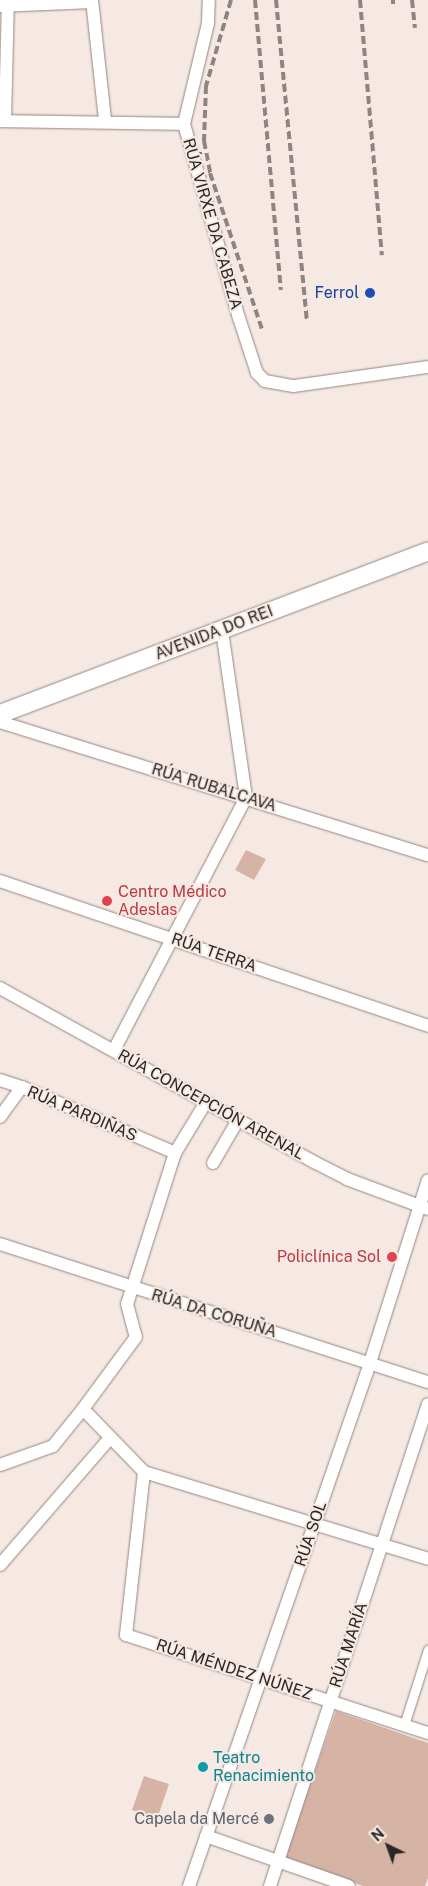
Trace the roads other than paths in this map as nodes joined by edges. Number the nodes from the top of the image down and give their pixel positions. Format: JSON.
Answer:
{"nodes":[{"id":1,"x":209,"y":0,"type":"edge"},
{"id":2,"x":92,"y":1,"type":"edge"},
{"id":3,"x":5,"y":3,"type":"edge"},
{"id":4,"x":105,"y":120,"type":"junction"},
{"id":5,"x":2,"y":121,"type":"edge"},
{"id":6,"x":184,"y":124,"type":"junction"},
{"id":7,"x":428,"y":367,"type":"edge"},
{"id":8,"x":428,"y":551,"type":"edge"},
{"id":9,"x":222,"y":630,"type":"junction"},
{"id":10,"x":0,"y":714,"type":"edge"},
{"id":11,"x":0,"y":722,"type":"edge"},
{"id":12,"x":246,"y":797,"type":"junction"},
{"id":13,"x":428,"y":855,"type":"edge"},
{"id":14,"x":0,"y":881,"type":"edge"},
{"id":15,"x":172,"y":939,"type":"junction"},
{"id":16,"x":0,"y":988,"type":"edge"},
{"id":17,"x":428,"y":1026,"type":"edge"},
{"id":18,"x":114,"y":1050,"type":"junction"},
{"id":19,"x":0,"y":1080,"type":"edge"},
{"id":20,"x":22,"y":1087,"type":"junction"},
{"id":21,"x":206,"y":1102,"type":"junction"},
{"id":22,"x":0,"y":1116,"type":"edge"},
{"id":23,"x":238,"y":1120,"type":"junction"},
{"id":24,"x":175,"y":1153,"type":"junction"},
{"id":25,"x":213,"y":1163,"type":"dead end"},
{"id":26,"x":428,"y":1180,"type":"edge"},
{"id":27,"x":424,"y":1207,"type":"edge"},
{"id":28,"x":0,"y":1244,"type":"edge"},
{"id":29,"x":133,"y":1289,"type":"junction"},
{"id":30,"x":370,"y":1363,"type":"junction"},
{"id":31,"x":428,"y":1382,"type":"edge"},
{"id":32,"x":428,"y":1404,"type":"edge"},
{"id":33,"x":83,"y":1409,"type":"junction"},
{"id":34,"x":110,"y":1438,"type":"junction"},
{"id":35,"x":0,"y":1465,"type":"edge"},
{"id":36,"x":144,"y":1472,"type":"junction"},
{"id":37,"x":315,"y":1523,"type":"junction"},
{"id":38,"x":382,"y":1544,"type":"junction"},
{"id":39,"x":428,"y":1559,"type":"edge"},
{"id":40,"x":0,"y":1565,"type":"edge"},
{"id":41,"x":428,"y":1650,"type":"edge"},
{"id":42,"x":261,"y":1678,"type":"junction"},
{"id":43,"x":330,"y":1701,"type":"junction"},
{"id":44,"x":404,"y":1725,"type":"junction"},
{"id":45,"x":428,"y":1732,"type":"edge"},
{"id":46,"x":206,"y":1836,"type":"junction"},
{"id":47,"x":278,"y":1861,"type":"junction"},
{"id":48,"x":189,"y":1886,"type":"edge"},
{"id":49,"x":270,"y":1886,"type":"edge"},
{"id":50,"x":349,"y":1886,"type":"edge"}],
"edges":[{"from":1,"to":6,"type":"street"},
{"from":2,"to":3,"type":"street"},
{"from":2,"to":4,"type":"street"},
{"from":3,"to":5,"type":"street"},
{"from":4,"to":5,"type":"street","name":"RÚA VIRXE DA CABEZA"},
{"from":4,"to":6,"type":"street","name":"RÚA VIRXE DA CABEZA"},
{"from":6,"to":7,"type":"street","name":"RÚA VIRXE DA CABEZA"},
{"from":8,"to":9,"type":"main road","name":"AVENIDA DO REI"},
{"from":9,"to":10,"type":"main road","name":"AVENIDA DO REI"},
{"from":9,"to":12,"type":"street"},
{"from":11,"to":12,"type":"street","name":"RÚA RUBALCAVA"},
{"from":12,"to":13,"type":"street","name":"RÚA RUBALCAVA"},
{"from":12,"to":15,"type":"street"},
{"from":14,"to":15,"type":"street","name":"RÚA TERRA"},
{"from":15,"to":17,"type":"street","name":"RÚA TERRA"},
{"from":15,"to":18,"type":"street"},
{"from":16,"to":18,"type":"street","name":"RÚA CONCEPCIÓN ARENAL"},
{"from":18,"to":21,"type":"street","name":"RÚA CONCEPCIÓN ARENAL"},
{"from":19,"to":20,"type":"street"},
{"from":20,"to":22,"type":"street","name":"RÚA PARDIÑAS"},
{"from":20,"to":24,"type":"street","name":"RÚA PARDIÑAS"},
{"from":21,"to":23,"type":"street","name":"RÚA CONCEPCIÓN ARENAL"},
{"from":21,"to":24,"type":"street"},
{"from":23,"to":25,"type":"street"},
{"from":23,"to":27,"type":"street","name":"RÚA CONCEPCIÓN ARENAL"},
{"from":24,"to":29,"type":"street"},
{"from":26,"to":27,"type":"street","name":"RÚA SOL"},
{"from":27,"to":30,"type":"street","name":"RÚA SOL"},
{"from":28,"to":29,"type":"street","name":"RÚA DA CORUÑA"},
{"from":29,"to":30,"type":"street","name":"RÚA DA CORUÑA"},
{"from":29,"to":33,"type":"street"},
{"from":30,"to":31,"type":"street","name":"RÚA DA CORUÑA"},
{"from":30,"to":37,"type":"street","name":"RÚA SOL"},
{"from":32,"to":38,"type":"street","name":"RÚA MARÍA"},
{"from":33,"to":34,"type":"street"},
{"from":33,"to":35,"type":"street"},
{"from":34,"to":36,"type":"street"},
{"from":34,"to":40,"type":"street"},
{"from":36,"to":37,"type":"street"},
{"from":36,"to":42,"type":"street","name":"RÚA MÉNDEZ NÚÑEZ"},
{"from":37,"to":38,"type":"street"},
{"from":37,"to":42,"type":"street","name":"RÚA SOL"},
{"from":38,"to":39,"type":"street"},
{"from":38,"to":43,"type":"street","name":"RÚA MARÍA"},
{"from":41,"to":44,"type":"street"},
{"from":42,"to":43,"type":"street","name":"RÚA MÉNDEZ NÚÑEZ"},
{"from":42,"to":46,"type":"street","name":"RÚA SOL"},
{"from":43,"to":44,"type":"street","name":"RÚA MÉNDEZ NÚÑEZ"},
{"from":43,"to":47,"type":"street","name":"RÚA MARÍA"},
{"from":44,"to":45,"type":"street","name":"RÚA MÉNDEZ NÚÑEZ"},
{"from":46,"to":47,"type":"street"},
{"from":46,"to":48,"type":"street","name":"RÚA SOL"},
{"from":47,"to":49,"type":"street","name":"RÚA MARÍA"},
{"from":47,"to":50,"type":"street"}]}
